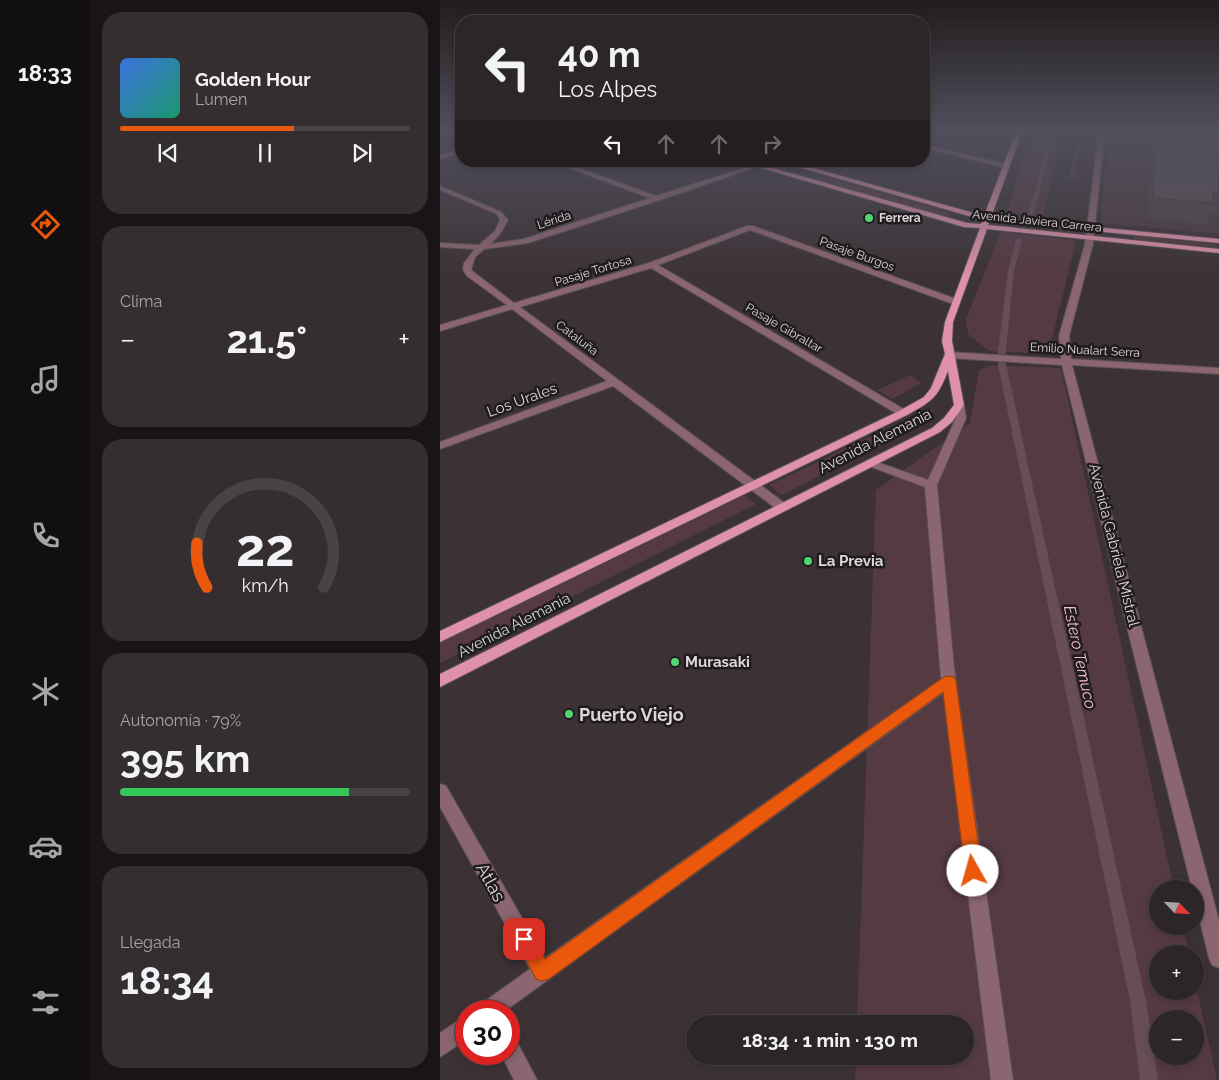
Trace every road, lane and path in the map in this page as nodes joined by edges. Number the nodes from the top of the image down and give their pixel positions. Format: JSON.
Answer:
{"nodes":[{"id":1,"x":605,"y":179,"type":"edge"},
{"id":2,"x":715,"y":179,"type":"edge"},
{"id":3,"x":804,"y":179,"type":"edge"},
{"id":4,"x":842,"y":179,"type":"edge"},
{"id":5,"x":1001,"y":179,"type":"edge"},
{"id":6,"x":1097,"y":179,"type":"edge"},
{"id":7,"x":440,"y":188,"type":"edge"},
{"id":8,"x":658,"y":198,"type":"junction"},
{"id":9,"x":985,"y":223,"type":"junction"},
{"id":10,"x":750,"y":228,"type":"joint"},
{"id":11,"x":1092,"y":229,"type":"junction"},
{"id":12,"x":1090,"y":238,"type":"junction"},
{"id":13,"x":1219,"y":241,"type":"edge"},
{"id":14,"x":440,"y":245,"type":"edge"},
{"id":15,"x":481,"y":247,"type":"junction"},
{"id":16,"x":1219,"y":251,"type":"edge"},
{"id":17,"x":652,"y":265,"type":"junction"},
{"id":18,"x":956,"y":302,"type":"junction"},
{"id":19,"x":514,"y":306,"type":"junction"},
{"id":20,"x":440,"y":328,"type":"edge"},
{"id":21,"x":949,"y":355,"type":"junction"},
{"id":22,"x":1068,"y":361,"type":"junction"},
{"id":23,"x":1219,"y":371,"type":"edge"},
{"id":24,"x":614,"y":382,"type":"junction"},
{"id":25,"x":959,"y":405,"type":"junction"},
{"id":26,"x":903,"y":413,"type":"junction"},
{"id":27,"x":440,"y":446,"type":"edge"},
{"id":28,"x":870,"y":463,"type":"junction"},
{"id":29,"x":932,"y":485,"type":"junction"},
{"id":30,"x":751,"y":486,"type":"junction"},
{"id":31,"x":782,"y":507,"type":"junction"},
{"id":32,"x":440,"y":637,"type":"edge"},
{"id":33,"x":440,"y":680,"type":"edge"},
{"id":34,"x":949,"y":681,"type":"junction"},
{"id":35,"x":440,"y":791,"type":"edge"},
{"id":36,"x":1219,"y":958,"type":"edge"},
{"id":37,"x":542,"y":972,"type":"junction"},
{"id":38,"x":504,"y":1000,"type":"edge"},
{"id":39,"x":455,"y":1035,"type":"edge"},
{"id":40,"x":440,"y":1046,"type":"edge"},
{"id":41,"x":518,"y":1065,"type":"edge"},
{"id":42,"x":526,"y":1080,"type":"edge"},
{"id":43,"x":1002,"y":1080,"type":"edge"}],
"edges":[{"from":1,"to":8,"type":"street"},
{"from":2,"to":8,"type":"street","name":"Lérida"},
{"from":3,"to":9,"type":"main road","name":"Avenida Javiera Carrera"},
{"from":4,"to":9,"type":"main road","name":"Avenida Javiera Carrera"},
{"from":5,"to":9,"type":"main road"},
{"from":6,"to":11,"type":"street","name":"Avenida Gabriela Mistral"},
{"from":7,"to":15,"type":"street","name":"Cataluña"},
{"from":8,"to":15,"type":"street","name":"Lérida"},
{"from":9,"to":11,"type":"main road","name":"Avenida Javiera Carrera"},
{"from":9,"to":12,"type":"main road","name":"Avenida Javiera Carrera"},
{"from":9,"to":18,"type":"main road"},
{"from":10,"to":17,"type":"street","name":"Pasaje Tortosa"},
{"from":10,"to":18,"type":"street","name":"Pasaje Burgos"},
{"from":11,"to":12,"type":"street","name":"Avenida Gabriela Mistral"},
{"from":11,"to":13,"type":"main road","name":"Avenida Javiera Carrera"},
{"from":12,"to":16,"type":"main road","name":"Avenida Javiera Carrera"},
{"from":12,"to":22,"type":"street","name":"Avenida Gabriela Mistral"},
{"from":14,"to":15,"type":"street","name":"Lérida"},
{"from":15,"to":19,"type":"street","name":"Cataluña"},
{"from":17,"to":19,"type":"street","name":"Pasaje Tortosa"},
{"from":17,"to":26,"type":"street","name":"Pasaje Gibraltar"},
{"from":18,"to":21,"type":"main road"},
{"from":19,"to":20,"type":"street","name":"Pasaje Tortosa"},
{"from":19,"to":24,"type":"street","name":"Cataluña"},
{"from":21,"to":22,"type":"street","name":"Emilio Nualart Serra"},
{"from":21,"to":25,"type":"main road"},
{"from":21,"to":26,"type":"main road","name":"Avenida Alemania"},
{"from":22,"to":23,"type":"street","name":"Emilio Nualart Serra"},
{"from":22,"to":36,"type":"street","name":"Avenida Gabriela Mistral"},
{"from":24,"to":27,"type":"street","name":"Los Urales"},
{"from":24,"to":30,"type":"street","name":"Cataluña"},
{"from":25,"to":28,"type":"main road","name":"Avenida Alemania"},
{"from":25,"to":29,"type":"street"},
{"from":26,"to":30,"type":"main road","name":"Avenida Alemania"},
{"from":28,"to":29,"type":"street"},
{"from":28,"to":31,"type":"main road","name":"Avenida Alemania"},
{"from":29,"to":34,"type":"street"},
{"from":30,"to":31,"type":"street","name":"Cataluña"},
{"from":30,"to":32,"type":"main road","name":"Avenida Alemania"},
{"from":31,"to":33,"type":"main road","name":"Avenida Alemania"},
{"from":34,"to":37,"type":"street"},
{"from":34,"to":43,"type":"street"},
{"from":35,"to":37,"type":"street","name":"Atlas"},
{"from":37,"to":38,"type":"street"},
{"from":39,"to":40,"type":"street"},
{"from":41,"to":42,"type":"street"}]}
